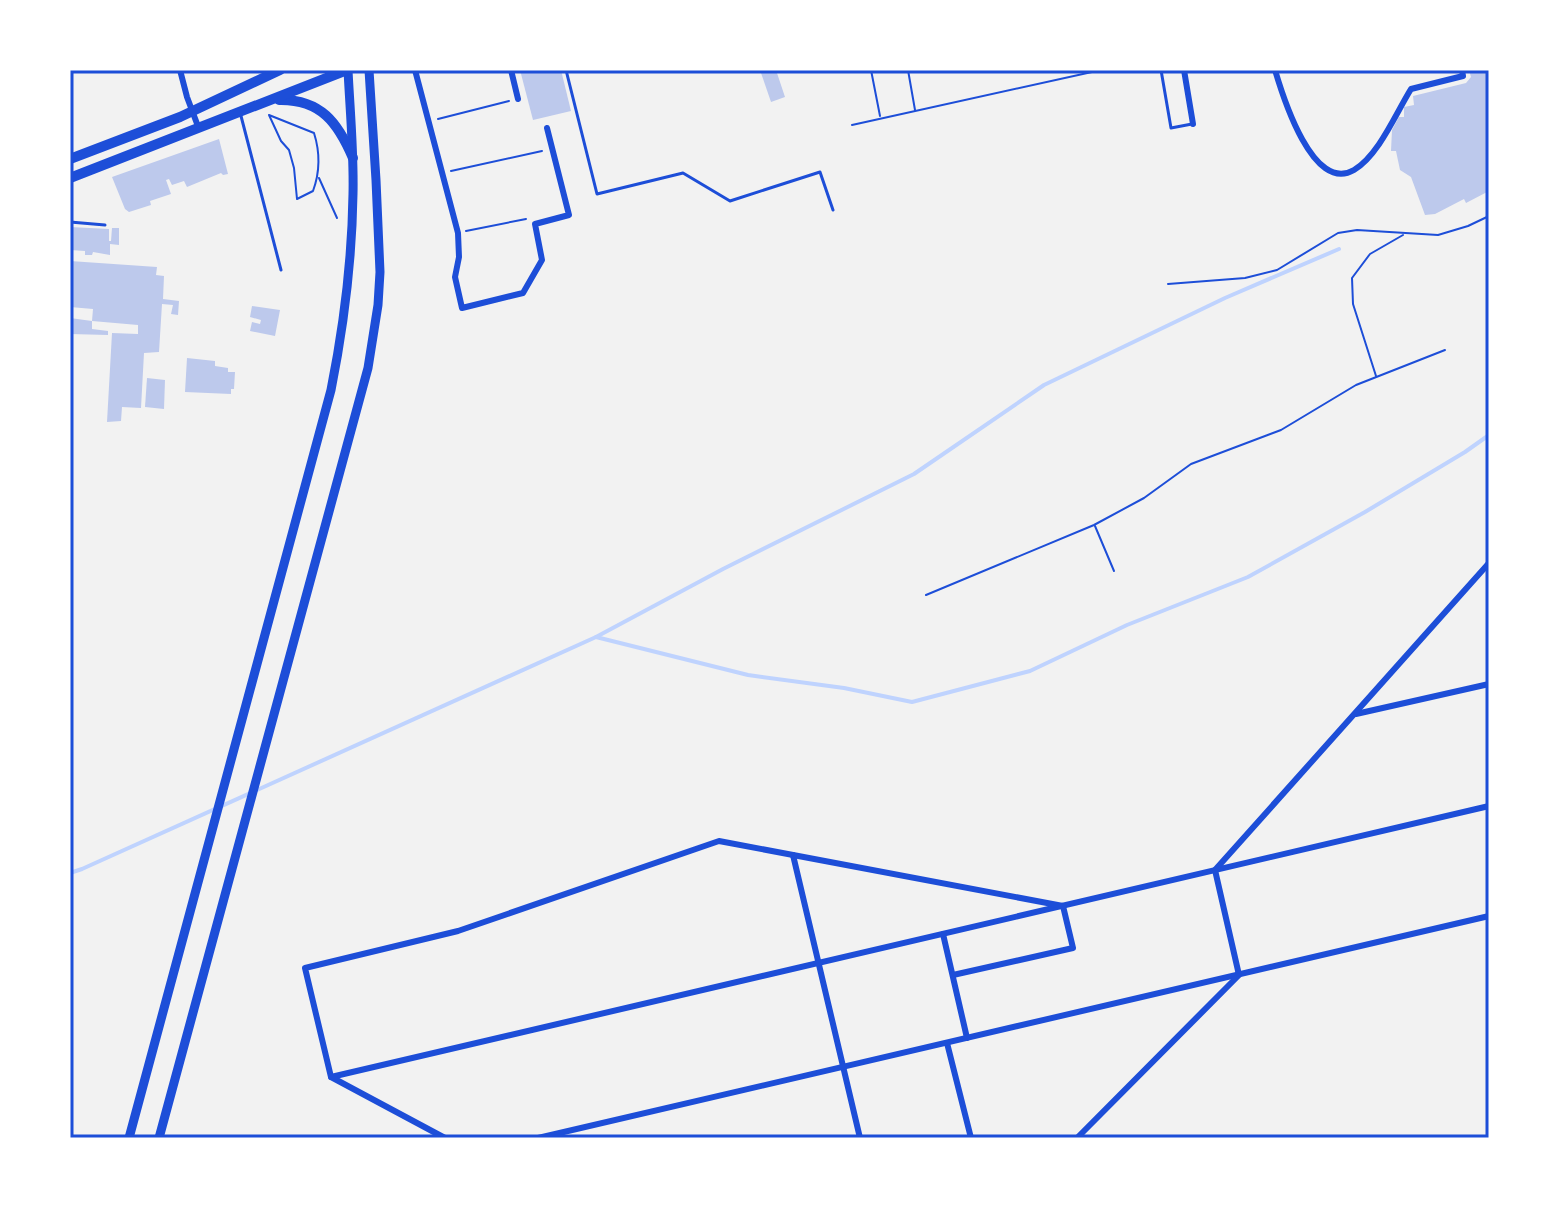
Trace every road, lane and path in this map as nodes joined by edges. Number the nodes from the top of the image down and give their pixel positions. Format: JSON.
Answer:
{"nodes":[{"id":1,"x":180,"y":70,"type":"edge"},
{"id":2,"x":280,"y":70,"type":"edge"},
{"id":3,"x":348,"y":70,"type":"edge"},
{"id":4,"x":369,"y":70,"type":"edge"},
{"id":5,"x":415,"y":70,"type":"edge"},
{"id":6,"x":511,"y":70,"type":"edge"},
{"id":7,"x":566,"y":70,"type":"edge"},
{"id":8,"x":871,"y":70,"type":"edge"},
{"id":9,"x":908,"y":70,"type":"edge"},
{"id":10,"x":1101,"y":70,"type":"edge"},
{"id":11,"x":1161,"y":70,"type":"edge"},
{"id":12,"x":1184,"y":70,"type":"edge"},
{"id":13,"x":1275,"y":70,"type":"edge"},
{"id":14,"x":1462,"y":73,"type":"edge"},
{"id":15,"x":518,"y":99,"type":"joint"},
{"id":16,"x":273,"y":100,"type":"junction"},
{"id":17,"x":192,"y":111,"type":"junction"},
{"id":18,"x":916,"y":111,"type":"junction"},
{"id":19,"x":240,"y":113,"type":"junction"},
{"id":20,"x":880,"y":118,"type":"junction"},
{"id":21,"x":428,"y":121,"type":"junction"},
{"id":22,"x":1193,"y":124,"type":"joint"},
{"id":23,"x":852,"y":125,"type":"dead end"},
{"id":24,"x":547,"y":128,"type":"dead end"},
{"id":25,"x":199,"y":129,"type":"junction"},
{"id":26,"x":552,"y":149,"type":"junction"},
{"id":27,"x":353,"y":158,"type":"junction"},
{"id":28,"x":70,"y":159,"type":"edge"},
{"id":29,"x":442,"y":173,"type":"junction"},
{"id":30,"x":318,"y":177,"type":"junction"},
{"id":31,"x":70,"y":178,"type":"edge"},
{"id":32,"x":833,"y":210,"type":"dead end"},
{"id":33,"x":1489,"y":216,"type":"edge"},
{"id":34,"x":337,"y":218,"type":"dead end"},
{"id":35,"x":70,"y":222,"type":"edge"},
{"id":36,"x":535,"y":224,"type":"junction"},
{"id":37,"x":105,"y":225,"type":"dead end"},
{"id":38,"x":458,"y":233,"type":"junction"},
{"id":39,"x":1405,"y":234,"type":"junction"},
{"id":40,"x":281,"y":270,"type":"dead end"},
{"id":41,"x":1168,"y":284,"type":"dead end"},
{"id":42,"x":1445,"y":350,"type":"dead end"},
{"id":43,"x":1376,"y":377,"type":"junction"},
{"id":44,"x":1094,"y":525,"type":"junction"},
{"id":45,"x":1489,"y":563,"type":"edge"},
{"id":46,"x":1114,"y":571,"type":"dead end"},
{"id":47,"x":926,"y":595,"type":"dead end"},
{"id":48,"x":1489,"y":684,"type":"edge"},
{"id":49,"x":1354,"y":714,"type":"junction"},
{"id":50,"x":1489,"y":806,"type":"edge"},
{"id":51,"x":793,"y":855,"type":"junction"},
{"id":52,"x":1215,"y":870,"type":"junction"},
{"id":53,"x":1063,"y":906,"type":"junction"},
{"id":54,"x":1489,"y":916,"type":"edge"},
{"id":55,"x":943,"y":934,"type":"junction"},
{"id":56,"x":819,"y":963,"type":"junction"},
{"id":57,"x":953,"y":975,"type":"junction"},
{"id":58,"x":1239,"y":975,"type":"junction"},
{"id":59,"x":967,"y":1038,"type":"junction"},
{"id":60,"x":947,"y":1043,"type":"junction"},
{"id":61,"x":843,"y":1067,"type":"junction"},
{"id":62,"x":331,"y":1077,"type":"junction"},
{"id":63,"x":129,"y":1138,"type":"edge"},
{"id":64,"x":159,"y":1138,"type":"edge"},
{"id":65,"x":445,"y":1138,"type":"edge"},
{"id":66,"x":538,"y":1138,"type":"edge"},
{"id":67,"x":860,"y":1138,"type":"edge"},
{"id":68,"x":971,"y":1138,"type":"edge"},
{"id":69,"x":1077,"y":1138,"type":"edge"}],
"edges":[{"from":1,"to":17,"type":"street"},
{"from":2,"to":17,"type":"main road"},
{"from":3,"to":16,"type":"main road"},
{"from":3,"to":27,"type":"main road"},
{"from":4,"to":64,"type":"main road"},
{"from":5,"to":21,"type":"street"},
{"from":6,"to":15,"type":"street"},
{"from":7,"to":32,"type":"lane"},
{"from":8,"to":20,"type":"path"},
{"from":9,"to":18,"type":"path"},
{"from":10,"to":18,"type":"path"},
{"from":11,"to":22,"type":"lane"},
{"from":12,"to":22,"type":"street"},
{"from":13,"to":14,"type":"street"},
{"from":15,"to":21,"type":"path"},
{"from":16,"to":19,"type":"main road"},
{"from":16,"to":27,"type":"main road"},
{"from":17,"to":25,"type":"street"},
{"from":17,"to":28,"type":"main road"},
{"from":18,"to":20,"type":"path"},
{"from":19,"to":25,"type":"main road"},
{"from":19,"to":40,"type":"lane"},
{"from":20,"to":23,"type":"path"},
{"from":21,"to":29,"type":"street"},
{"from":24,"to":26,"type":"street"},
{"from":25,"to":31,"type":"main road"},
{"from":26,"to":29,"type":"path"},
{"from":26,"to":36,"type":"street"},
{"from":27,"to":63,"type":"main road"},
{"from":29,"to":38,"type":"street"},
{"from":30,"to":30,"type":"path"},
{"from":30,"to":34,"type":"path"},
{"from":33,"to":39,"type":"path"},
{"from":35,"to":37,"type":"lane"},
{"from":36,"to":38,"type":"path"},
{"from":36,"to":38,"type":"street"},
{"from":39,"to":41,"type":"path"},
{"from":39,"to":43,"type":"path"},
{"from":42,"to":43,"type":"path"},
{"from":43,"to":44,"type":"path"},
{"from":44,"to":46,"type":"path"},
{"from":44,"to":47,"type":"path"},
{"from":45,"to":49,"type":"street"},
{"from":48,"to":49,"type":"street"},
{"from":49,"to":52,"type":"street"},
{"from":50,"to":52,"type":"street"},
{"from":51,"to":53,"type":"street"},
{"from":51,"to":56,"type":"street"},
{"from":51,"to":62,"type":"street"},
{"from":52,"to":53,"type":"street"},
{"from":52,"to":58,"type":"street"},
{"from":53,"to":55,"type":"street"},
{"from":53,"to":57,"type":"street"},
{"from":54,"to":58,"type":"street"},
{"from":55,"to":56,"type":"street"},
{"from":55,"to":57,"type":"street"},
{"from":56,"to":61,"type":"street"},
{"from":56,"to":62,"type":"street"},
{"from":57,"to":59,"type":"street"},
{"from":58,"to":59,"type":"street"},
{"from":58,"to":69,"type":"street"},
{"from":59,"to":60,"type":"street"},
{"from":60,"to":61,"type":"street"},
{"from":60,"to":68,"type":"street"},
{"from":61,"to":66,"type":"street"},
{"from":61,"to":67,"type":"street"},
{"from":62,"to":65,"type":"street"}]}
